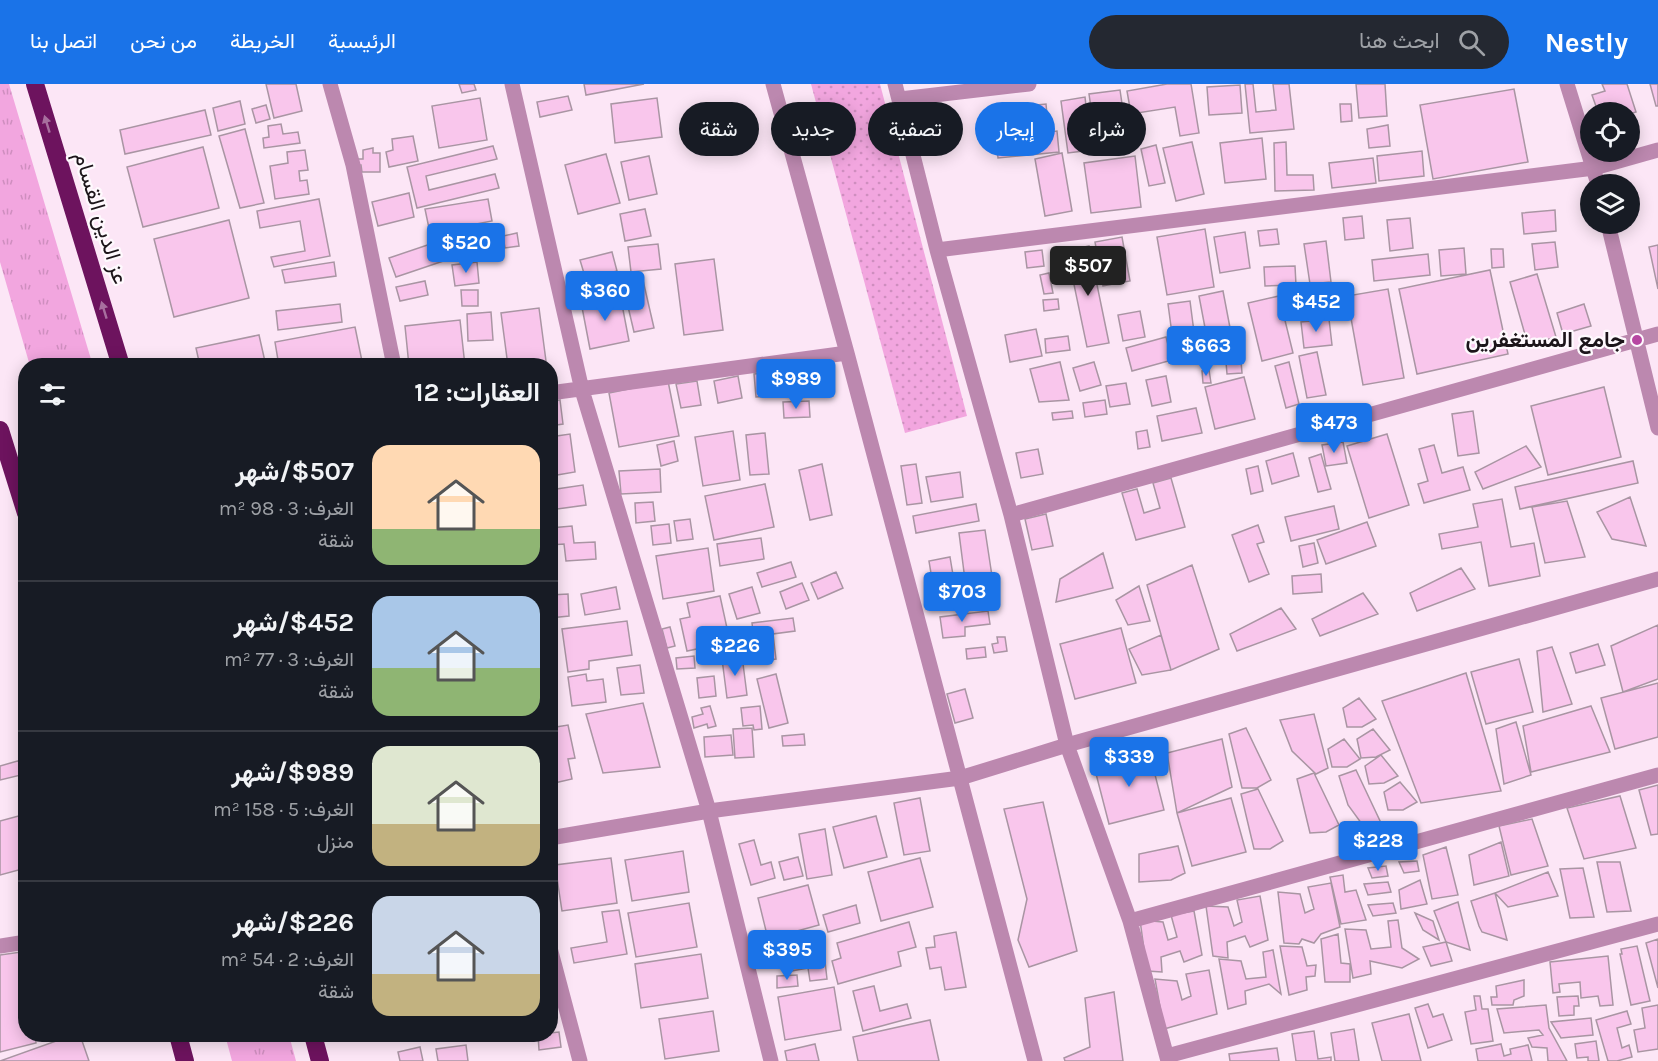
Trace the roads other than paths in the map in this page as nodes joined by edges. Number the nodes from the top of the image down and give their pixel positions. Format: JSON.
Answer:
{"nodes":[{"id":1,"x":35,"y":84,"type":"edge"},
{"id":2,"x":330,"y":84,"type":"edge"},
{"id":3,"x":512,"y":84,"type":"edge"},
{"id":4,"x":773,"y":84,"type":"edge"},
{"id":5,"x":895,"y":84,"type":"edge"},
{"id":6,"x":1029,"y":84,"type":"edge"},
{"id":7,"x":1567,"y":84,"type":"edge"},
{"id":8,"x":900,"y":99,"type":"junction"},
{"id":9,"x":1658,"y":150,"type":"edge"},
{"id":10,"x":1594,"y":168,"type":"junction"},
{"id":11,"x":1596,"y":174,"type":"edge"},
{"id":12,"x":1610,"y":234,"type":"edge"},
{"id":13,"x":938,"y":250,"type":"junction"},
{"id":14,"x":1658,"y":334,"type":"edge"},
{"id":15,"x":1637,"y":340,"type":"junction"},
{"id":16,"x":848,"y":353,"type":"junction"},
{"id":17,"x":119,"y":358,"type":"edge"},
{"id":18,"x":392,"y":358,"type":"edge"},
{"id":19,"x":582,"y":390,"type":"junction"},
{"id":20,"x":558,"y":392,"type":"edge"},
{"id":21,"x":1658,"y":428,"type":"edge"},
{"id":22,"x":0,"y":430,"type":"edge"},
{"id":23,"x":3,"y":452,"type":"edge"},
{"id":24,"x":18,"y":492,"type":"edge"},
{"id":25,"x":1011,"y":515,"type":"junction"},
{"id":26,"x":1658,"y":579,"type":"edge"},
{"id":27,"x":1067,"y":745,"type":"junction"},
{"id":28,"x":1658,"y":774,"type":"edge"},
{"id":29,"x":960,"y":778,"type":"junction"},
{"id":30,"x":709,"y":812,"type":"junction"},
{"id":31,"x":558,"y":837,"type":"edge"},
{"id":32,"x":1130,"y":921,"type":"junction"},
{"id":33,"x":1658,"y":924,"type":"edge"},
{"id":34,"x":18,"y":943,"type":"edge"},
{"id":35,"x":0,"y":946,"type":"edge"},
{"id":36,"x":558,"y":978,"type":"edge"},
{"id":37,"x":180,"y":1042,"type":"edge"},
{"id":38,"x":315,"y":1042,"type":"edge"},
{"id":39,"x":1167,"y":1059,"type":"edge"},
{"id":40,"x":185,"y":1061,"type":"edge"},
{"id":41,"x":320,"y":1061,"type":"edge"},
{"id":42,"x":580,"y":1061,"type":"edge"},
{"id":43,"x":771,"y":1061,"type":"edge"},
{"id":44,"x":1035,"y":1061,"type":"edge"}],
"edges":[{"from":17,"to":1,"type":"highway","name":"عز الدين القسام","one_way":true},
{"from":2,"to":18,"type":"street"},
{"from":3,"to":19,"type":"street"},
{"from":4,"to":16,"type":"street"},
{"from":5,"to":8,"type":"street"},
{"from":6,"to":8,"type":"street"},
{"from":7,"to":10,"type":"street"},
{"from":8,"to":13,"type":"street"},
{"from":9,"to":10,"type":"street"},
{"from":10,"to":11,"type":"street"},
{"from":10,"to":13,"type":"street"},
{"from":12,"to":15,"type":"street"},
{"from":13,"to":25,"type":"street"},
{"from":14,"to":15,"type":"street"},
{"from":15,"to":21,"type":"street"},
{"from":15,"to":25,"type":"street"},
{"from":16,"to":19,"type":"street"},
{"from":16,"to":29,"type":"street"},
{"from":19,"to":20,"type":"street"},
{"from":19,"to":30,"type":"street"},
{"from":22,"to":23,"type":"highway"},
{"from":23,"to":24,"type":"highway"},
{"from":25,"to":27,"type":"street"},
{"from":26,"to":27,"type":"street"},
{"from":27,"to":29,"type":"street"},
{"from":27,"to":32,"type":"street"},
{"from":28,"to":32,"type":"street"},
{"from":29,"to":30,"type":"street"},
{"from":29,"to":44,"type":"street"},
{"from":30,"to":31,"type":"street"},
{"from":30,"to":43,"type":"street"},
{"from":32,"to":39,"type":"street"},
{"from":33,"to":39,"type":"street"},
{"from":34,"to":35,"type":"street"},
{"from":36,"to":42,"type":"street"},
{"from":37,"to":40,"type":"highway"},
{"from":38,"to":41,"type":"highway"}]}
